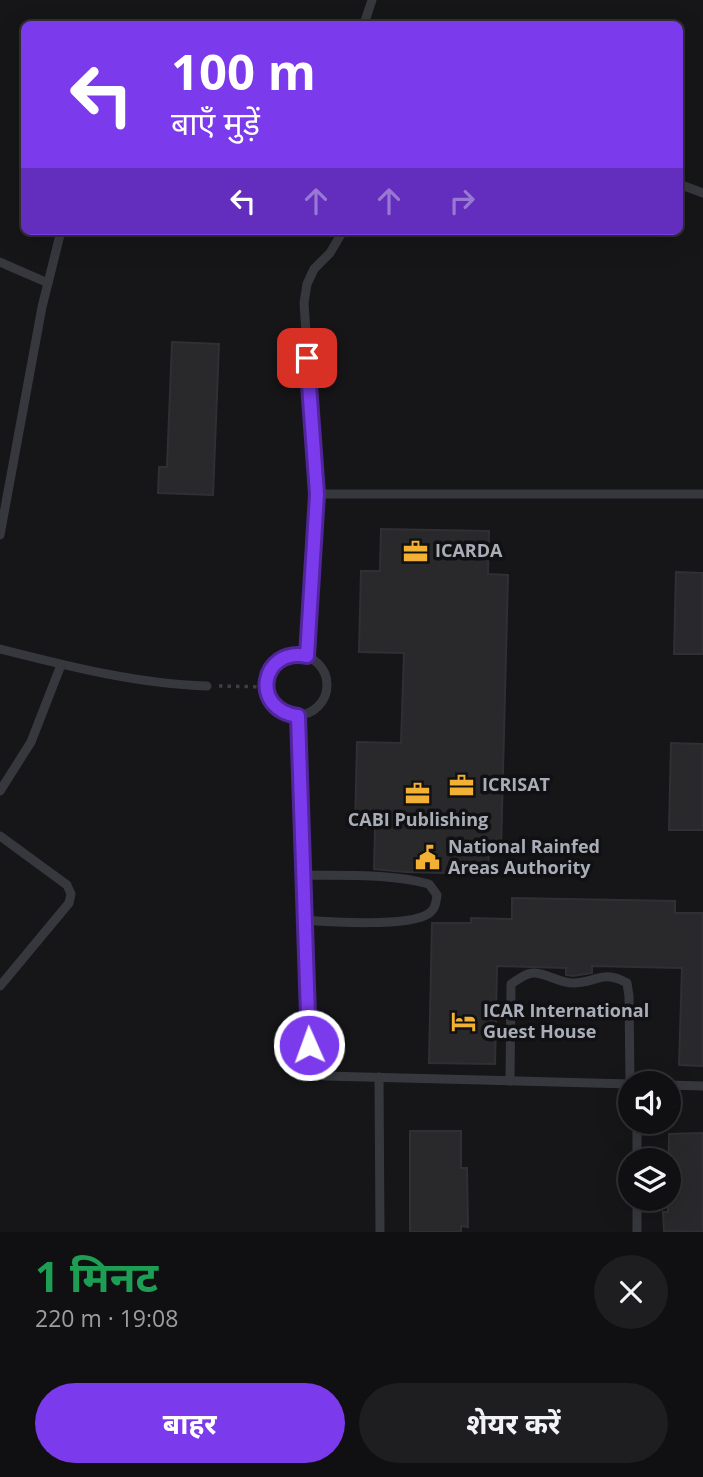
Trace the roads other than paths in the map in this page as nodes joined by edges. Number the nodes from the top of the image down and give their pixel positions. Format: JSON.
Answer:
{"nodes":[{"id":1,"x":372,"y":0,"type":"edge"},
{"id":2,"x":366,"y":21,"type":"edge"},
{"id":3,"x":683,"y":185,"type":"edge"},
{"id":4,"x":703,"y":192,"type":"edge"},
{"id":5,"x":60,"y":235,"type":"edge"},
{"id":6,"x":340,"y":235,"type":"edge"},
{"id":7,"x":0,"y":262,"type":"edge"},
{"id":8,"x":48,"y":283,"type":"junction"},
{"id":9,"x":317,"y":494,"type":"junction"},
{"id":10,"x":703,"y":494,"type":"edge"},
{"id":11,"x":0,"y":535,"type":"edge"},
{"id":12,"x":0,"y":649,"type":"edge"},
{"id":13,"x":307,"y":656,"type":"junction"},
{"id":14,"x":61,"y":665,"type":"junction"},
{"id":15,"x":207,"y":686,"type":"road end"},
{"id":16,"x":298,"y":716,"type":"junction"},
{"id":17,"x":0,"y":791,"type":"edge"},
{"id":18,"x":0,"y":836,"type":"edge"},
{"id":19,"x":303,"y":875,"type":"junction"},
{"id":20,"x":305,"y":919,"type":"junction"},
{"id":21,"x":0,"y":986,"type":"edge"},
{"id":22,"x":630,"y":1071,"type":"edge"},
{"id":23,"x":379,"y":1077,"type":"junction"},
{"id":24,"x":510,"y":1081,"type":"junction"},
{"id":25,"x":618,"y":1084,"type":"edge"},
{"id":26,"x":681,"y":1085,"type":"edge"},
{"id":27,"x":703,"y":1086,"type":"edge"},
{"id":28,"x":637,"y":1211,"type":"edge"},
{"id":29,"x":380,"y":1232,"type":"edge"},
{"id":30,"x":637,"y":1232,"type":"edge"}],
"edges":[{"from":1,"to":2,"type":"lane"},
{"from":3,"to":4,"type":"lane"},
{"from":5,"to":8,"type":"lane"},
{"from":6,"to":9,"type":"lane"},
{"from":7,"to":8,"type":"lane"},
{"from":8,"to":11,"type":"lane"},
{"from":9,"to":10,"type":"lane"},
{"from":9,"to":13,"type":"lane"},
{"from":12,"to":14,"type":"lane"},
{"from":13,"to":16,"type":"lane"},
{"from":13,"to":16,"type":"lane"},
{"from":14,"to":15,"type":"lane"},
{"from":14,"to":17,"type":"lane"},
{"from":16,"to":19,"type":"lane"},
{"from":18,"to":21,"type":"lane"},
{"from":19,"to":20,"type":"lane"},
{"from":19,"to":20,"type":"lane"},
{"from":20,"to":23,"type":"lane"},
{"from":22,"to":24,"type":"lane"},
{"from":23,"to":24,"type":"lane"},
{"from":23,"to":29,"type":"lane"},
{"from":24,"to":25,"type":"lane"},
{"from":26,"to":27,"type":"lane"},
{"from":28,"to":30,"type":"lane"}]}
